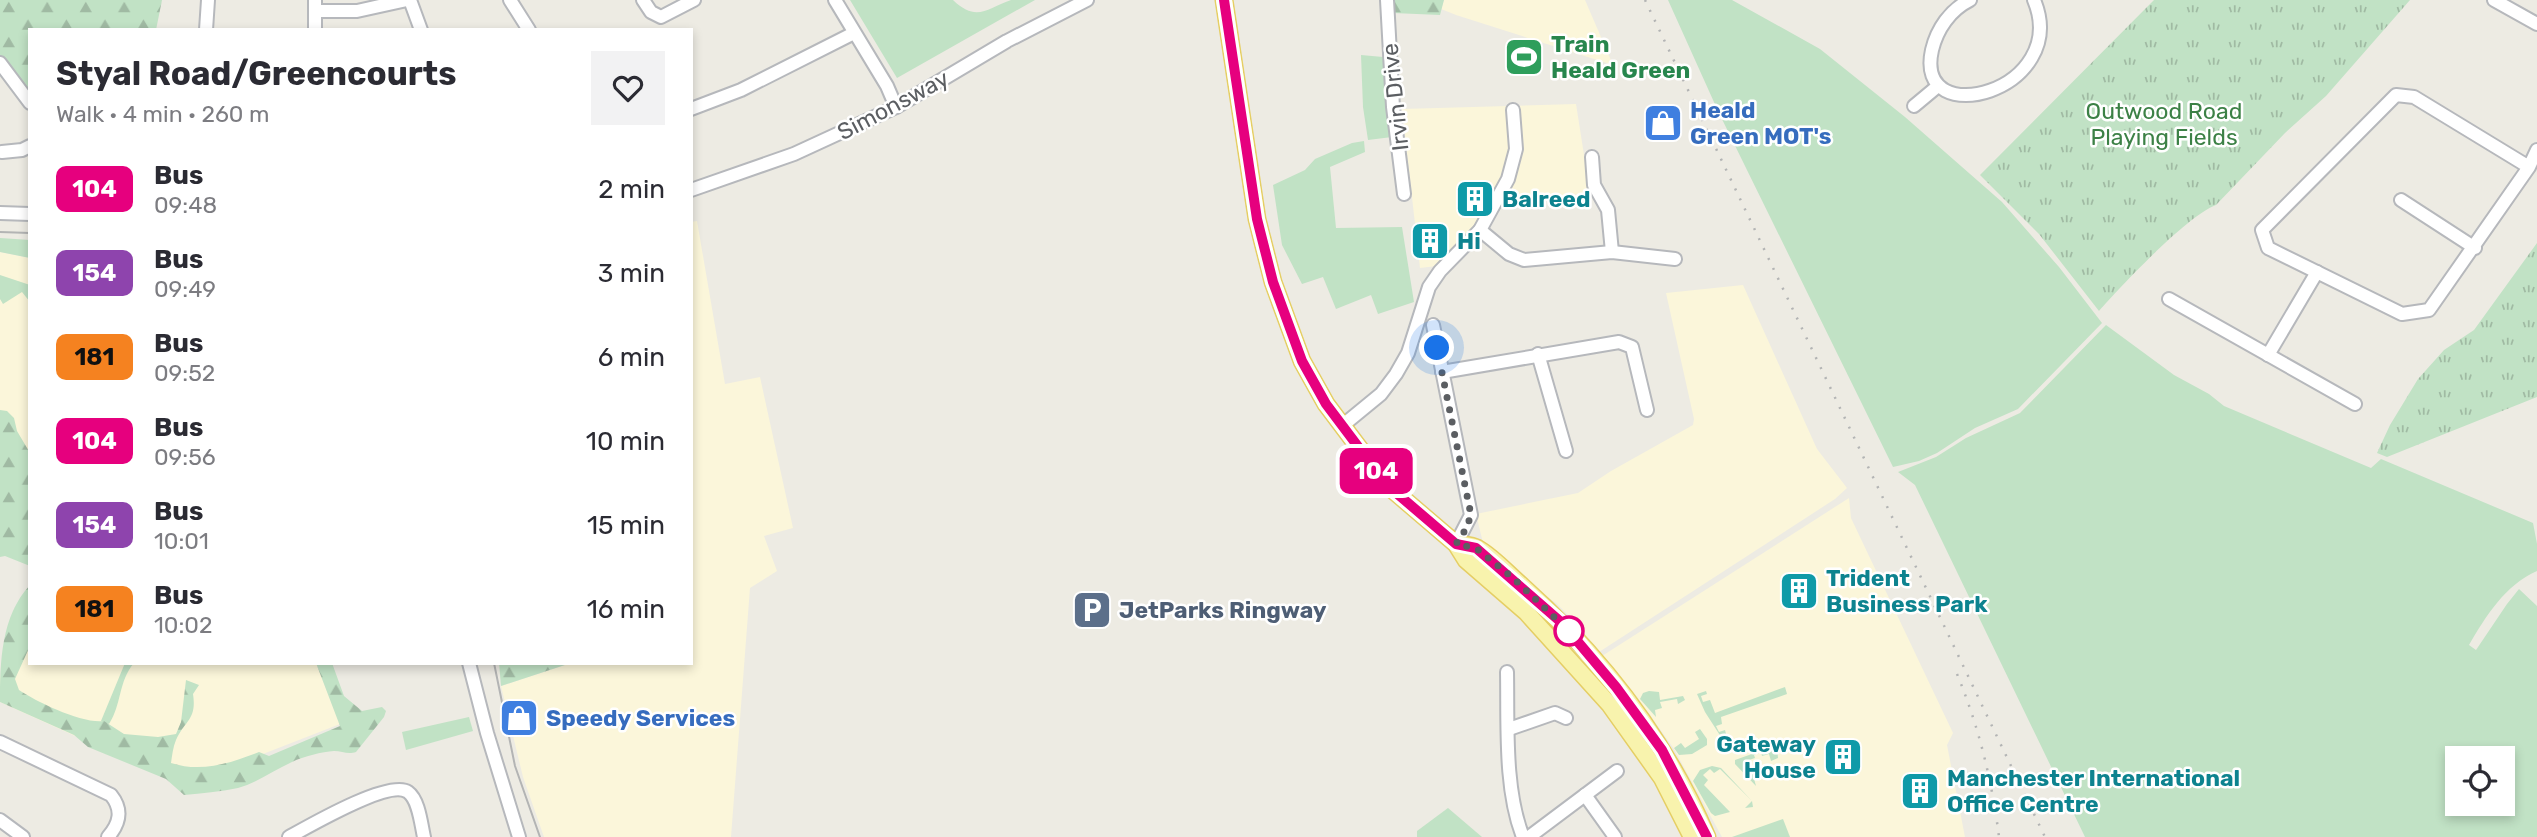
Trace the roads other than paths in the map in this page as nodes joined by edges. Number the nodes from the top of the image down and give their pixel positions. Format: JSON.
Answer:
{"nodes":[{"id":1,"x":208,"y":0,"type":"edge"},
{"id":2,"x":408,"y":0,"type":"edge"},
{"id":3,"x":510,"y":0,"type":"edge"},
{"id":4,"x":643,"y":0,"type":"edge"},
{"id":5,"x":694,"y":0,"type":"edge"},
{"id":6,"x":835,"y":0,"type":"edge"},
{"id":7,"x":1087,"y":0,"type":"edge"},
{"id":8,"x":1387,"y":0,"type":"edge"},
{"id":9,"x":1970,"y":0,"type":"edge"},
{"id":10,"x":2034,"y":0,"type":"edge"},
{"id":11,"x":2494,"y":0,"type":"edge"},
{"id":12,"x":1226,"y":3,"type":"edge"},
{"id":13,"x":315,"y":5,"type":"edge"},
{"id":14,"x":2537,"y":23,"type":"edge"},
{"id":15,"x":206,"y":28,"type":"edge"},
{"id":16,"x":314,"y":28,"type":"edge"},
{"id":17,"x":420,"y":28,"type":"edge"},
{"id":18,"x":527,"y":28,"type":"edge"},
{"id":19,"x":854,"y":33,"type":"junction"},
{"id":20,"x":0,"y":63,"type":"edge"},
{"id":21,"x":1938,"y":86,"type":"junction"},
{"id":22,"x":28,"y":100,"type":"edge"},
{"id":23,"x":896,"y":107,"type":"junction"},
{"id":24,"x":1914,"y":107,"type":"dead end"},
{"id":25,"x":693,"y":108,"type":"edge"},
{"id":26,"x":1513,"y":110,"type":"dead end"},
{"id":27,"x":28,"y":147,"type":"edge"},
{"id":28,"x":2537,"y":150,"type":"edge"},
{"id":29,"x":2,"y":152,"type":"dead end"},
{"id":30,"x":1597,"y":162,"type":"dead end"},
{"id":31,"x":2529,"y":167,"type":"junction"},
{"id":32,"x":693,"y":189,"type":"edge"},
{"id":33,"x":1404,"y":194,"type":"dead end"},
{"id":34,"x":2401,"y":200,"type":"dead end"},
{"id":35,"x":0,"y":214,"type":"edge"},
{"id":36,"x":28,"y":214,"type":"edge"},
{"id":37,"x":1480,"y":230,"type":"junction"},
{"id":38,"x":2475,"y":248,"type":"junction"},
{"id":39,"x":1612,"y":252,"type":"junction"},
{"id":40,"x":1675,"y":259,"type":"dead end"},
{"id":41,"x":2317,"y":272,"type":"junction"},
{"id":42,"x":2169,"y":299,"type":"dead end"},
{"id":43,"x":1433,"y":325,"type":"dead end"},
{"id":44,"x":1538,"y":354,"type":"junction"},
{"id":45,"x":2268,"y":355,"type":"junction"},
{"id":46,"x":1442,"y":372,"type":"junction"},
{"id":47,"x":2355,"y":404,"type":"dead end"},
{"id":48,"x":1647,"y":410,"type":"dead end"},
{"id":49,"x":1342,"y":426,"type":"junction"},
{"id":50,"x":1566,"y":451,"type":"dead end"},
{"id":51,"x":1456,"y":544,"type":"junction"},
{"id":52,"x":470,"y":665,"type":"edge"},
{"id":53,"x":1507,"y":672,"type":"dead end"},
{"id":54,"x":1566,"y":718,"type":"dead end"},
{"id":55,"x":1509,"y":729,"type":"junction"},
{"id":56,"x":0,"y":742,"type":"edge"},
{"id":57,"x":1617,"y":771,"type":"dead end"},
{"id":58,"x":1585,"y":795,"type":"junction"},
{"id":59,"x":0,"y":820,"type":"edge"},
{"id":60,"x":23,"y":837,"type":"edge"},
{"id":61,"x":108,"y":837,"type":"edge"},
{"id":62,"x":289,"y":837,"type":"edge"},
{"id":63,"x":425,"y":837,"type":"edge"},
{"id":64,"x":519,"y":837,"type":"edge"},
{"id":65,"x":1523,"y":837,"type":"edge"},
{"id":66,"x":1529,"y":837,"type":"edge"},
{"id":67,"x":1615,"y":837,"type":"edge"},
{"id":68,"x":1692,"y":837,"type":"edge"},
{"id":69,"x":1707,"y":837,"type":"edge"}],
"edges":[{"from":1,"to":15,"type":"street"},
{"from":2,"to":13,"type":"street"},
{"from":2,"to":17,"type":"street"},
{"from":3,"to":18,"type":"street"},
{"from":4,"to":5,"type":"street"},
{"from":6,"to":19,"type":"street"},
{"from":7,"to":23,"type":"street","name":"Simonsway"},
{"from":8,"to":33,"type":"street","name":"Irvin Drive"},
{"from":9,"to":21,"type":"street"},
{"from":10,"to":21,"type":"street"},
{"from":11,"to":14,"type":"street"},
{"from":12,"to":49,"type":"main road"},
{"from":13,"to":16,"type":"street"},
{"from":19,"to":23,"type":"street"},
{"from":19,"to":25,"type":"street"},
{"from":20,"to":22,"type":"street"},
{"from":21,"to":24,"type":"street"},
{"from":23,"to":32,"type":"street","name":"Simonsway"},
{"from":26,"to":37,"type":"street"},
{"from":27,"to":29,"type":"street"},
{"from":28,"to":31,"type":"street"},
{"from":30,"to":39,"type":"street"},
{"from":31,"to":38,"type":"street"},
{"from":31,"to":41,"type":"street"},
{"from":34,"to":38,"type":"street"},
{"from":35,"to":36,"type":"street"},
{"from":37,"to":39,"type":"street"},
{"from":37,"to":49,"type":"street"},
{"from":38,"to":41,"type":"street"},
{"from":39,"to":40,"type":"street"},
{"from":41,"to":45,"type":"street"},
{"from":42,"to":45,"type":"street"},
{"from":43,"to":46,"type":"street"},
{"from":44,"to":46,"type":"street"},
{"from":44,"to":48,"type":"street"},
{"from":44,"to":50,"type":"street"},
{"from":45,"to":47,"type":"street"},
{"from":46,"to":51,"type":"street"},
{"from":49,"to":51,"type":"main road"},
{"from":51,"to":68,"type":"main road"},
{"from":51,"to":69,"type":"main road"},
{"from":52,"to":64,"type":"street"},
{"from":53,"to":55,"type":"street"},
{"from":54,"to":55,"type":"street"},
{"from":55,"to":65,"type":"street"},
{"from":56,"to":61,"type":"street"},
{"from":57,"to":58,"type":"street"},
{"from":58,"to":66,"type":"street"},
{"from":58,"to":67,"type":"street"},
{"from":59,"to":60,"type":"street"},
{"from":62,"to":63,"type":"street"}]}
